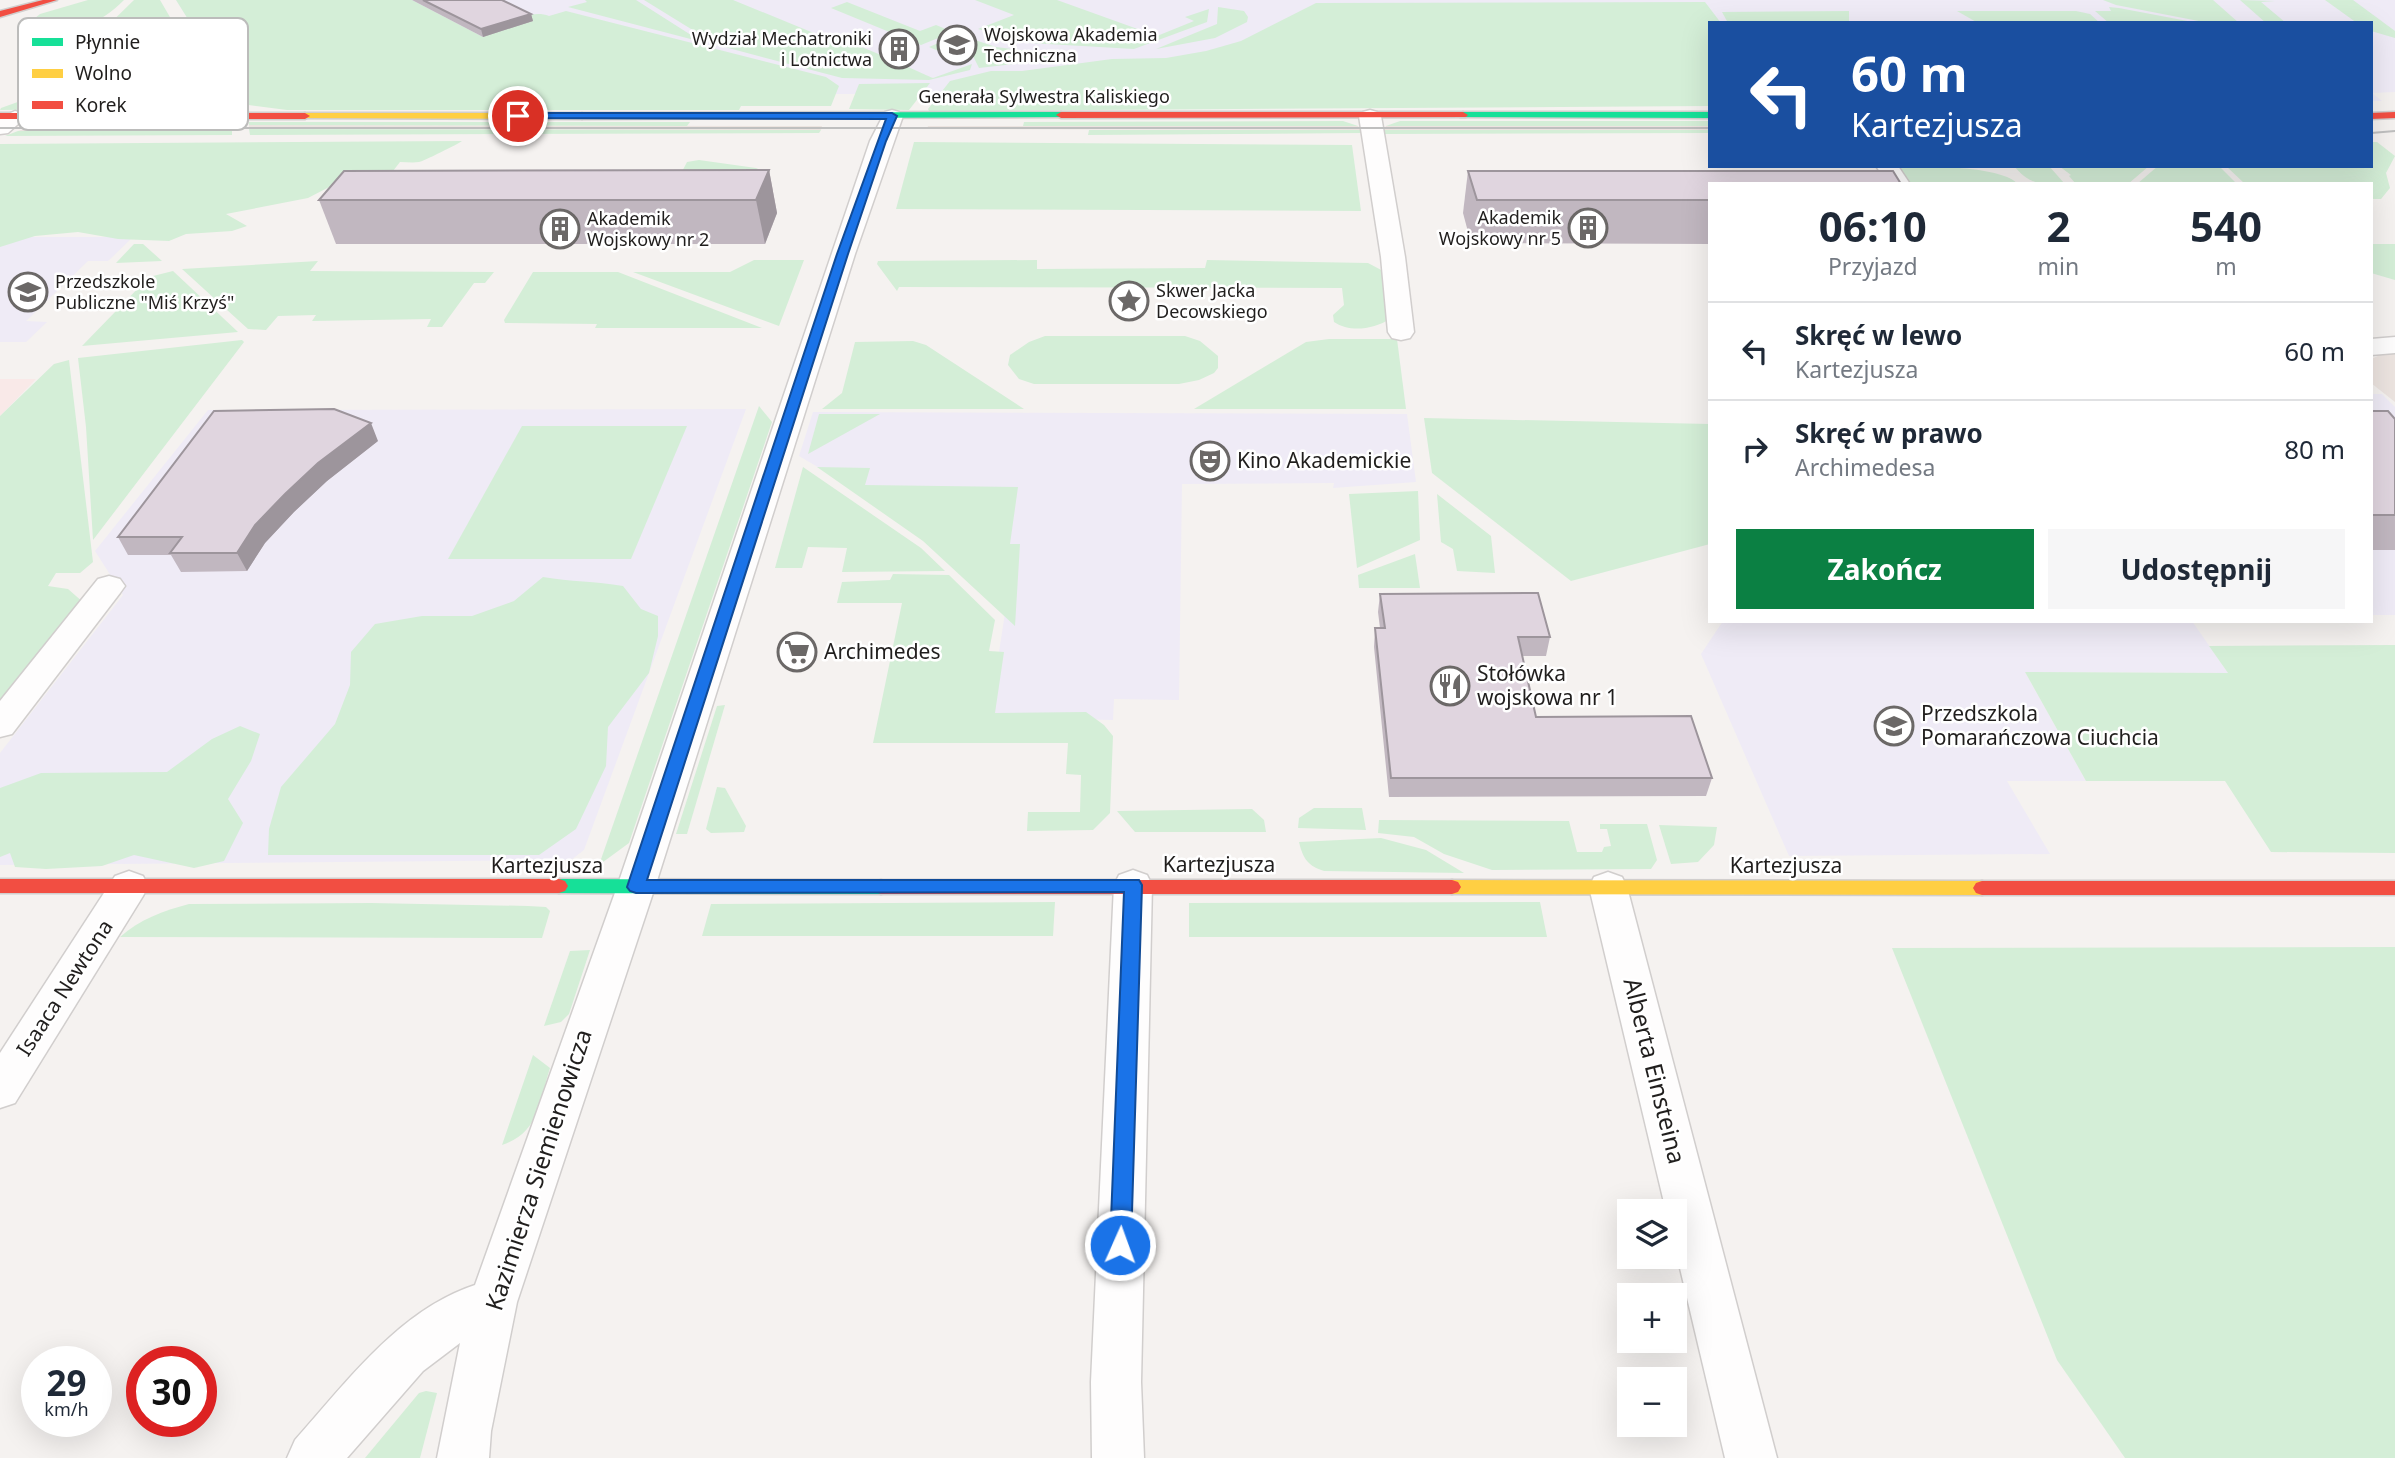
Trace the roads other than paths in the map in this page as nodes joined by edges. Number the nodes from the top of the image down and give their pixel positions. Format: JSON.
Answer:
{"nodes":[{"id":1,"x":53,"y":0,"type":"edge"},
{"id":2,"x":0,"y":14,"type":"edge"},
{"id":3,"x":2395,"y":115,"type":"edge"},
{"id":4,"x":892,"y":116,"type":"junction"},
{"id":5,"x":1370,"y":116,"type":"junction"},
{"id":6,"x":1708,"y":116,"type":"edge"},
{"id":7,"x":2373,"y":116,"type":"edge"},
{"id":8,"x":248,"y":120,"type":"edge"},
{"id":9,"x":1401,"y":332,"type":"dead end"},
{"id":10,"x":2395,"y":345,"type":"edge"},
{"id":11,"x":2373,"y":346,"type":"edge"},
{"id":12,"x":109,"y":586,"type":"dead end"},
{"id":13,"x":0,"y":725,"type":"edge"},
{"id":14,"x":1133,"y":885,"type":"junction"},
{"id":15,"x":0,"y":886,"type":"edge"},
{"id":16,"x":130,"y":886,"type":"junction"},
{"id":17,"x":636,"y":887,"type":"junction"},
{"id":18,"x":1608,"y":887,"type":"junction"},
{"id":19,"x":2395,"y":888,"type":"edge"},
{"id":20,"x":0,"y":1090,"type":"edge"},
{"id":21,"x":493,"y":1302,"type":"junction"},
{"id":22,"x":313,"y":1458,"type":"edge"},
{"id":23,"x":463,"y":1458,"type":"edge"},
{"id":24,"x":1118,"y":1458,"type":"edge"},
{"id":25,"x":1751,"y":1458,"type":"edge"}],
"edges":[{"from":1,"to":2,"type":"street"},
{"from":3,"to":7,"type":"street"},
{"from":4,"to":5,"type":"street","name":"Generała Sylwestra Kaliskiego"},
{"from":4,"to":8,"type":"street","name":"Generała Sylwestra Kaliskiego"},
{"from":4,"to":17,"type":"street","name":"Kazimierza Siemienowicza"},
{"from":5,"to":6,"type":"street","name":"Generała Sylwestra Kaliskiego"},
{"from":5,"to":9,"type":"street"},
{"from":10,"to":11,"type":"street"},
{"from":12,"to":13,"type":"street"},
{"from":14,"to":17,"type":"street","name":"Kartezjusza"},
{"from":14,"to":18,"type":"street","name":"Kartezjusza"},
{"from":14,"to":24,"type":"street"},
{"from":15,"to":16,"type":"street","name":"Kartezjusza"},
{"from":16,"to":17,"type":"street","name":"Kartezjusza"},
{"from":16,"to":20,"type":"street","name":"Isaaca Newtona"},
{"from":17,"to":21,"type":"street","name":"Kazimierza Siemienowicza"},
{"from":18,"to":19,"type":"street","name":"Kartezjusza"},
{"from":18,"to":25,"type":"street","name":"Alberta Einsteina"},
{"from":21,"to":22,"type":"street"},
{"from":21,"to":23,"type":"street","name":"Kazimierza Siemienowicza"}]}
